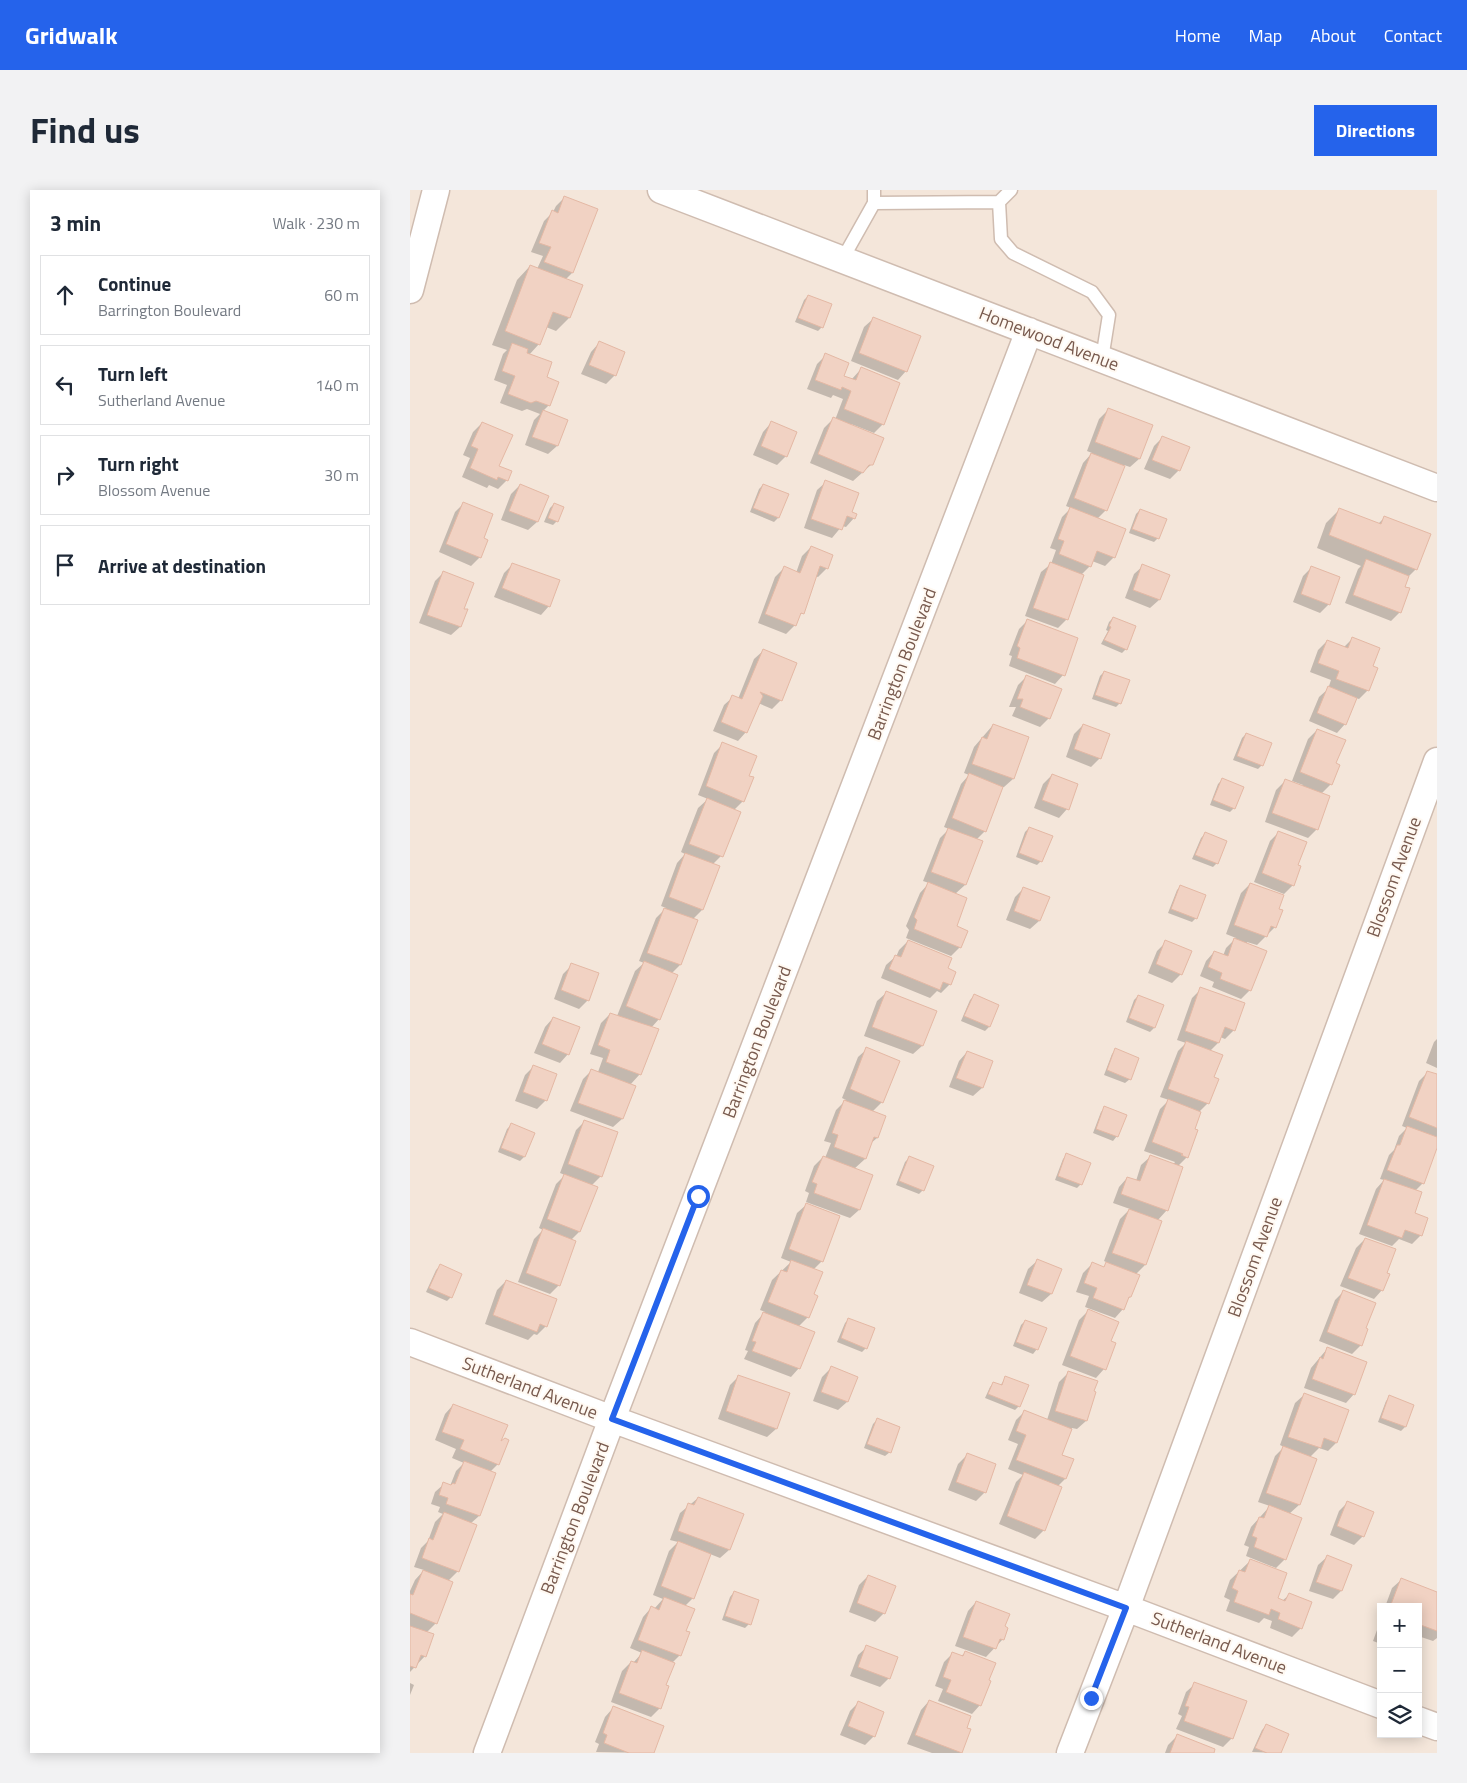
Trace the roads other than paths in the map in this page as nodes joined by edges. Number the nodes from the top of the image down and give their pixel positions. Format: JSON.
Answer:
{"nodes":[{"id":1,"x":436,"y":190,"type":"edge"},
{"id":2,"x":661,"y":190,"type":"edge"},
{"id":3,"x":1011,"y":190,"type":"edge"},
{"id":4,"x":874,"y":196,"type":"edge"},
{"id":5,"x":999,"y":202,"type":"junction"},
{"id":6,"x":842,"y":260,"type":"junction"},
{"id":7,"x":410,"y":290,"type":"edge"},
{"id":8,"x":1029,"y":331,"type":"junction"},
{"id":9,"x":1102,"y":359,"type":"junction"},
{"id":10,"x":1437,"y":488,"type":"edge"},
{"id":11,"x":1437,"y":760,"type":"edge"},
{"id":12,"x":410,"y":1342,"type":"edge"},
{"id":13,"x":612,"y":1419,"type":"junction"},
{"id":14,"x":1126,"y":1608,"type":"junction"},
{"id":15,"x":1377,"y":1703,"type":"edge"},
{"id":16,"x":1422,"y":1721,"type":"edge"},
{"id":17,"x":1437,"y":1727,"type":"edge"},
{"id":18,"x":487,"y":1753,"type":"edge"},
{"id":19,"x":1070,"y":1753,"type":"edge"}],
"edges":[{"from":1,"to":7,"type":"street"},
{"from":2,"to":6,"type":"street","name":"Homewood Avenue"},
{"from":3,"to":5,"type":"lane"},
{"from":4,"to":5,"type":"lane"},
{"from":4,"to":6,"type":"lane"},
{"from":5,"to":9,"type":"lane"},
{"from":6,"to":8,"type":"street","name":"Homewood Avenue"},
{"from":8,"to":9,"type":"street","name":"Homewood Avenue"},
{"from":8,"to":13,"type":"street","name":"Barrington Boulevard"},
{"from":9,"to":10,"type":"street","name":"Homewood Avenue"},
{"from":11,"to":14,"type":"street","name":"Blossom Avenue"},
{"from":12,"to":13,"type":"street","name":"Sutherland Avenue"},
{"from":13,"to":14,"type":"street","name":"Sutherland Avenue"},
{"from":13,"to":18,"type":"street","name":"Barrington Boulevard"},
{"from":14,"to":15,"type":"street","name":"Sutherland Avenue"},
{"from":14,"to":19,"type":"street","name":"Blossom Avenue"},
{"from":16,"to":17,"type":"street"}]}
